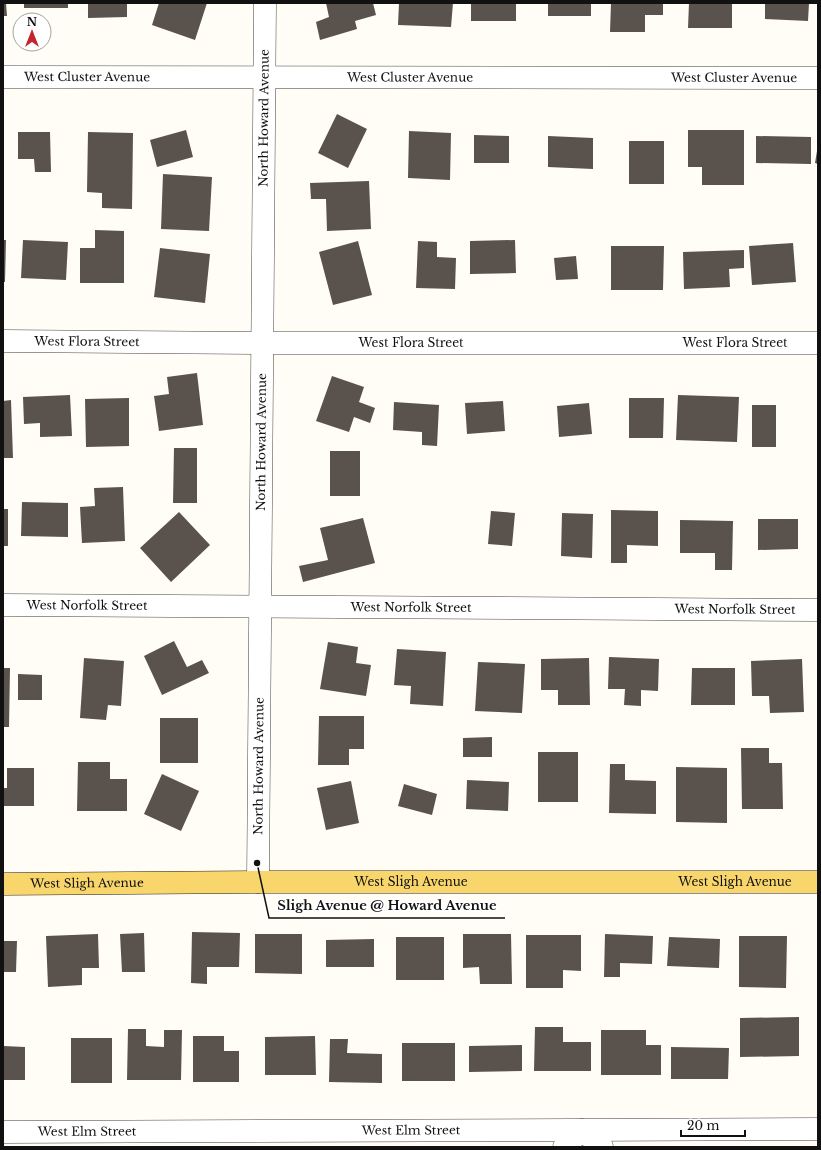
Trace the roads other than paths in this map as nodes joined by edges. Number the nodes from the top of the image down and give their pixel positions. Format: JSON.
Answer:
{"nodes":[{"id":1,"x":265,"y":3,"type":"edge"},
{"id":2,"x":3,"y":77,"type":"edge"},
{"id":3,"x":265,"y":78,"type":"junction"},
{"id":4,"x":818,"y":78,"type":"edge"},
{"id":5,"x":3,"y":341,"type":"edge"},
{"id":6,"x":263,"y":343,"type":"junction"},
{"id":7,"x":818,"y":343,"type":"edge"},
{"id":8,"x":3,"y":605,"type":"edge"},
{"id":9,"x":261,"y":606,"type":"junction"},
{"id":10,"x":818,"y":610,"type":"edge"},
{"id":11,"x":258,"y":882,"type":"junction"},
{"id":12,"x":818,"y":882,"type":"edge"},
{"id":13,"x":3,"y":884,"type":"edge"},
{"id":14,"x":818,"y":1129,"type":"edge"},
{"id":15,"x":582,"y":1130,"type":"junction"},
{"id":16,"x":3,"y":1132,"type":"edge"},
{"id":17,"x":564,"y":1147,"type":"edge"},
{"id":18,"x":602,"y":1147,"type":"edge"}],
"edges":[{"from":1,"to":3,"type":"street","name":"North Howard Avenue"},
{"from":2,"to":3,"type":"street","name":"West Cluster Avenue"},
{"from":3,"to":4,"type":"street","name":"West Cluster Avenue"},
{"from":3,"to":6,"type":"street","name":"North Howard Avenue"},
{"from":5,"to":6,"type":"street","name":"West Flora Street"},
{"from":6,"to":7,"type":"street","name":"West Flora Street"},
{"from":6,"to":9,"type":"street","name":"North Howard Avenue"},
{"from":8,"to":9,"type":"street","name":"West Norfolk Street"},
{"from":9,"to":10,"type":"street","name":"West Norfolk Street"},
{"from":9,"to":11,"type":"street","name":"North Howard Avenue"},
{"from":11,"to":12,"type":"main road","name":"West Sligh Avenue"},
{"from":11,"to":13,"type":"main road","name":"West Sligh Avenue"},
{"from":14,"to":15,"type":"street","name":"West Elm Street"},
{"from":15,"to":16,"type":"street","name":"West Elm Street"},
{"from":15,"to":17,"type":"street"},
{"from":15,"to":18,"type":"street"}]}
